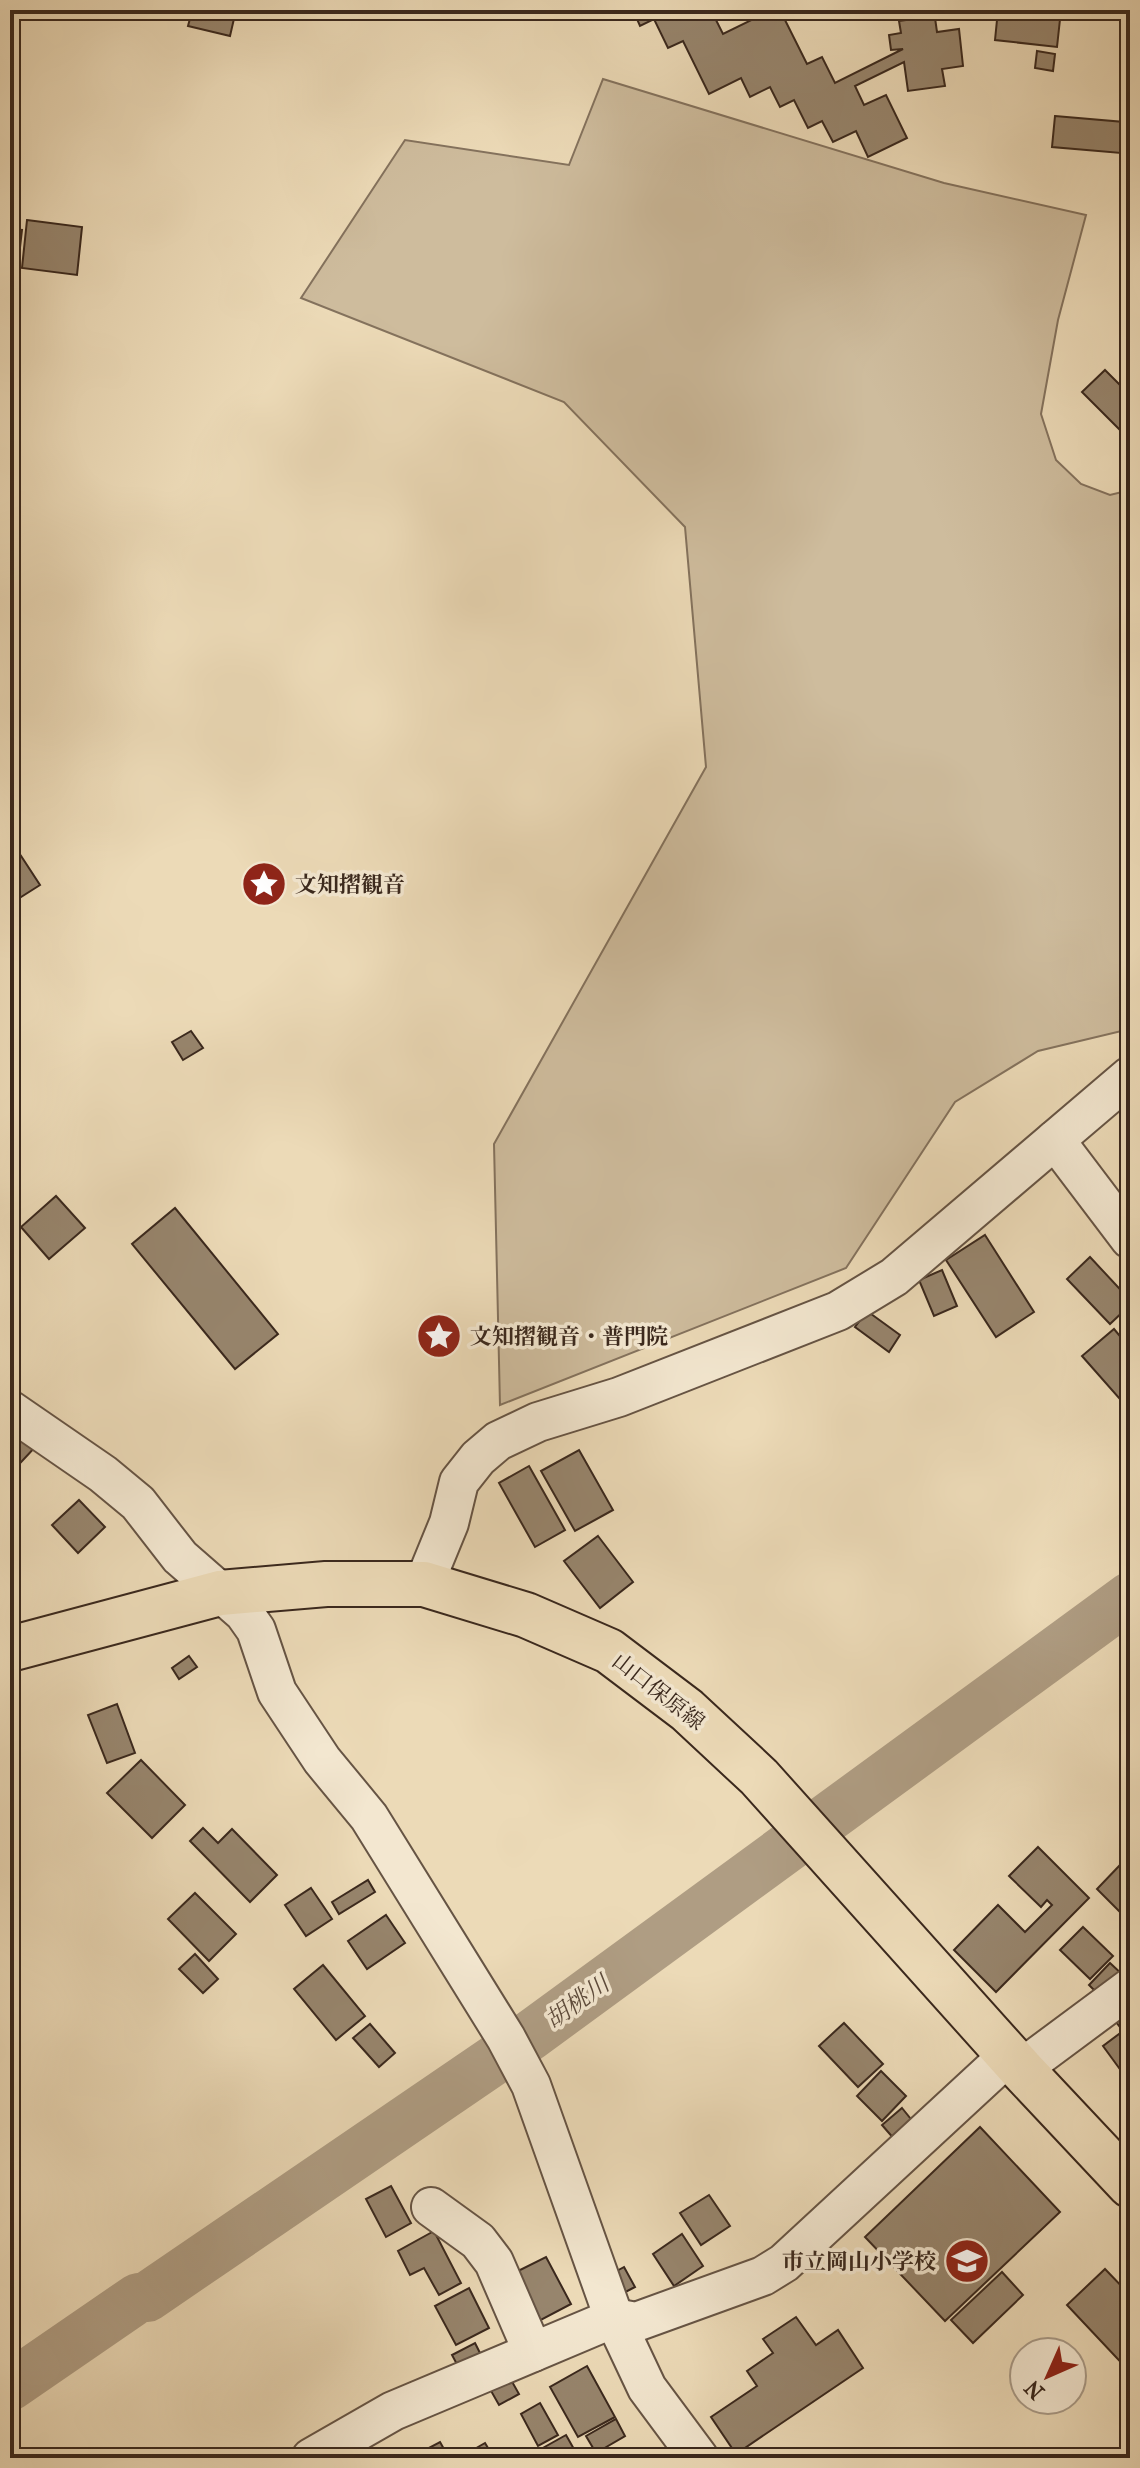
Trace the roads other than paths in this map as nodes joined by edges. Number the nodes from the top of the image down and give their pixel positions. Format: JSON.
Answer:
{"nodes":[{"id":1,"x":1130,"y":1076,"type":"edge"},
{"id":2,"x":1055,"y":1140,"type":"junction"},
{"id":3,"x":1130,"y":1239,"type":"edge"},
{"id":4,"x":10,"y":1410,"type":"edge"},
{"id":5,"x":424,"y":1584,"type":"junction"},
{"id":6,"x":220,"y":1593,"type":"junction"},
{"id":7,"x":10,"y":1649,"type":"edge"},
{"id":8,"x":1130,"y":1988,"type":"edge"},
{"id":9,"x":1015,"y":2062,"type":"junction"},
{"id":10,"x":1130,"y":2185,"type":"edge"},
{"id":11,"x":431,"y":2207,"type":"dead end"},
{"id":12,"x":614,"y":2318,"type":"junction"},
{"id":13,"x":533,"y":2352,"type":"junction"},
{"id":14,"x":311,"y":2458,"type":"edge"},
{"id":15,"x":699,"y":2458,"type":"edge"}],
"edges":[{"from":1,"to":2,"type":"street"},
{"from":2,"to":3,"type":"street"},
{"from":2,"to":5,"type":"street"},
{"from":4,"to":6,"type":"street"},
{"from":5,"to":6,"type":"main road","name":"山口保原線"},
{"from":5,"to":9,"type":"main road","name":"山口保原線"},
{"from":6,"to":7,"type":"main road","name":"山口保原線"},
{"from":6,"to":12,"type":"street"},
{"from":8,"to":9,"type":"street"},
{"from":9,"to":10,"type":"main road","name":"山口保原線"},
{"from":9,"to":12,"type":"street"},
{"from":11,"to":13,"type":"street"},
{"from":12,"to":13,"type":"street"},
{"from":12,"to":15,"type":"street"},
{"from":13,"to":14,"type":"street"}]}
